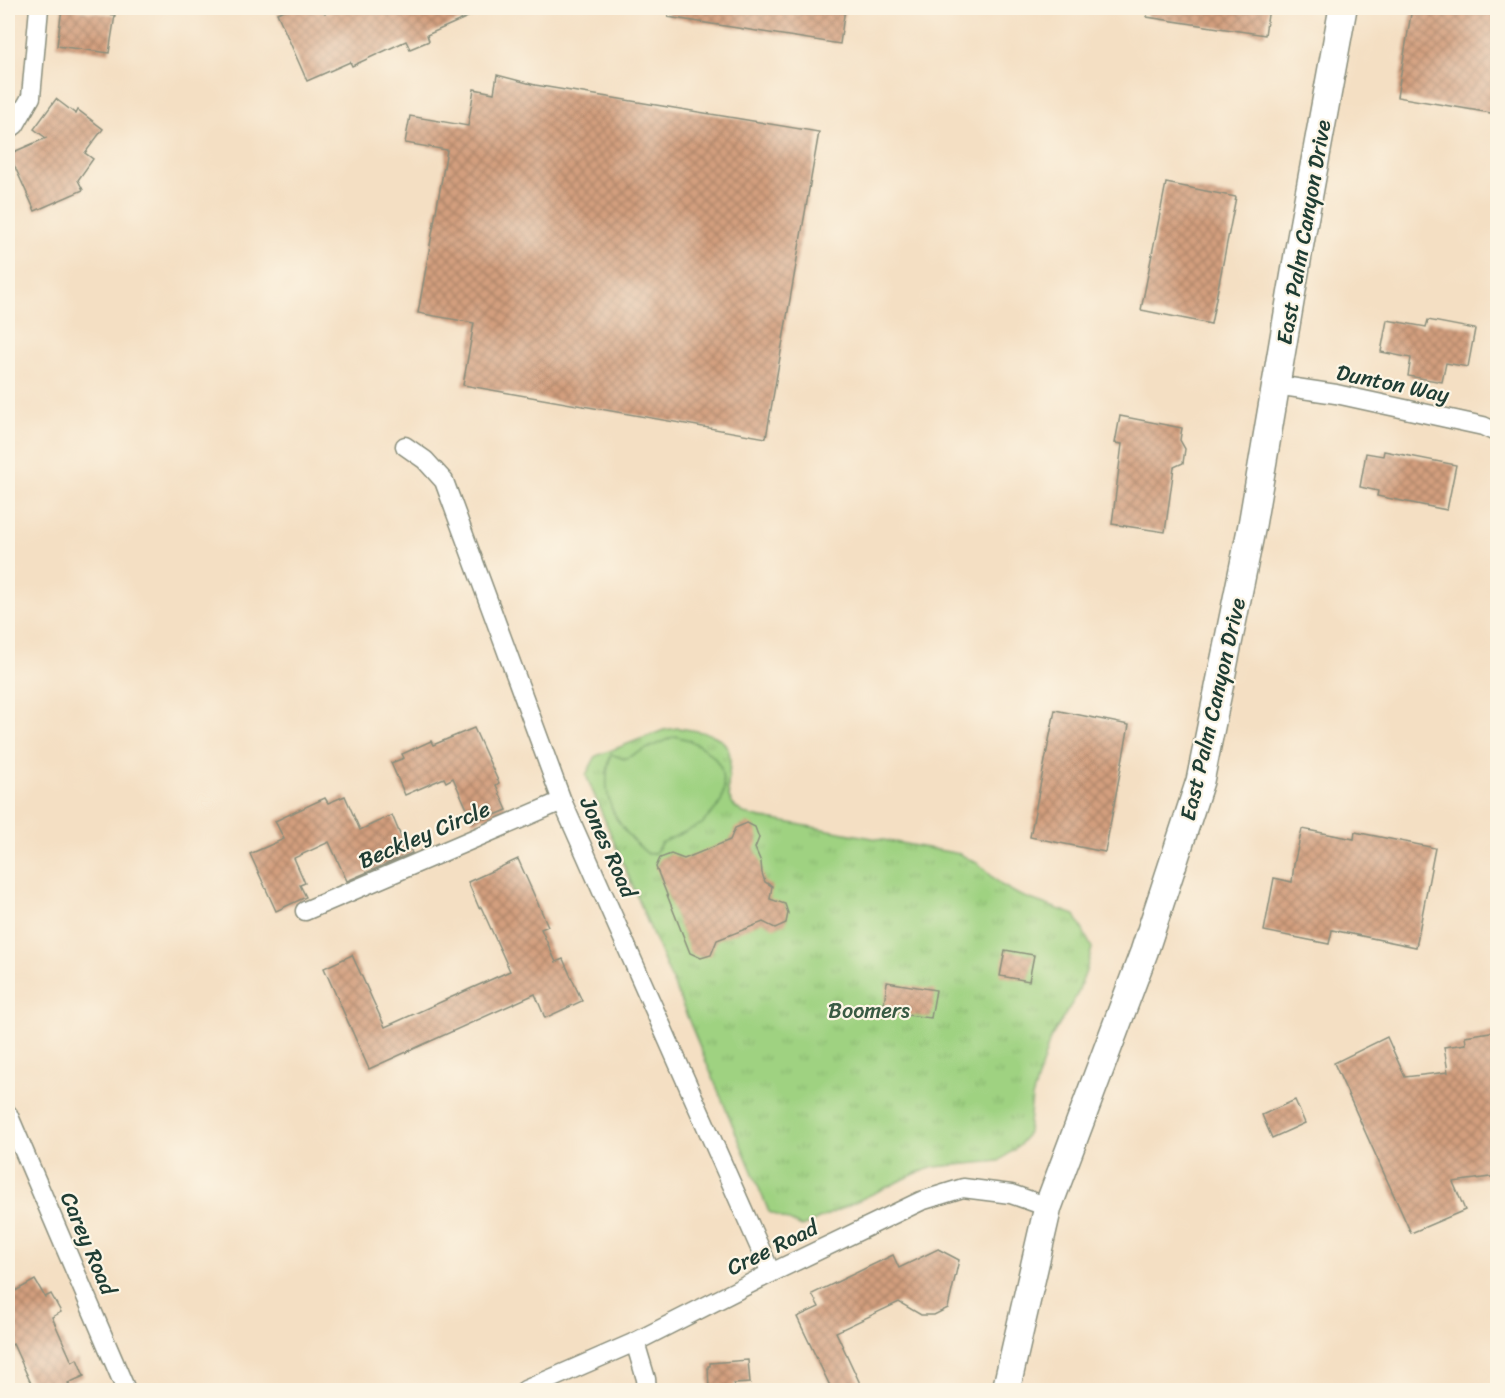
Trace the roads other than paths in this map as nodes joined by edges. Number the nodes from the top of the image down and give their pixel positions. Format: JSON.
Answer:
{"nodes":[{"id":1,"x":39,"y":8,"type":"edge"},
{"id":2,"x":1343,"y":8,"type":"edge"},
{"id":3,"x":8,"y":130,"type":"edge"},
{"id":4,"x":1276,"y":385,"type":"junction"},
{"id":5,"x":1497,"y":434,"type":"edge"},
{"id":6,"x":405,"y":446,"type":"dead end"},
{"id":7,"x":562,"y":801,"type":"junction"},
{"id":8,"x":305,"y":911,"type":"dead end"},
{"id":9,"x":8,"y":1114,"type":"edge"},
{"id":10,"x":1048,"y":1207,"type":"junction"},
{"id":11,"x":771,"y":1273,"type":"junction"},
{"id":12,"x":635,"y":1342,"type":"junction"},
{"id":13,"x":126,"y":1390,"type":"edge"},
{"id":14,"x":525,"y":1390,"type":"edge"},
{"id":15,"x":647,"y":1390,"type":"edge"},
{"id":16,"x":1006,"y":1390,"type":"edge"}],
"edges":[{"from":1,"to":3,"type":"street"},
{"from":2,"to":4,"type":"main road","name":"East Palm Canyon Drive"},
{"from":4,"to":5,"type":"street","name":"Dunton Way"},
{"from":4,"to":10,"type":"main road","name":"East Palm Canyon Drive"},
{"from":6,"to":7,"type":"street","name":"Jones Road"},
{"from":7,"to":8,"type":"street","name":"Beckley Circle"},
{"from":7,"to":11,"type":"street","name":"Jones Road"},
{"from":9,"to":13,"type":"street","name":"Carey Road"},
{"from":10,"to":11,"type":"street","name":"Cree Road"},
{"from":10,"to":16,"type":"main road","name":"East Palm Canyon Drive"},
{"from":11,"to":12,"type":"street","name":"Cree Road"},
{"from":12,"to":14,"type":"street","name":"Cree Road"},
{"from":12,"to":15,"type":"street"}]}
